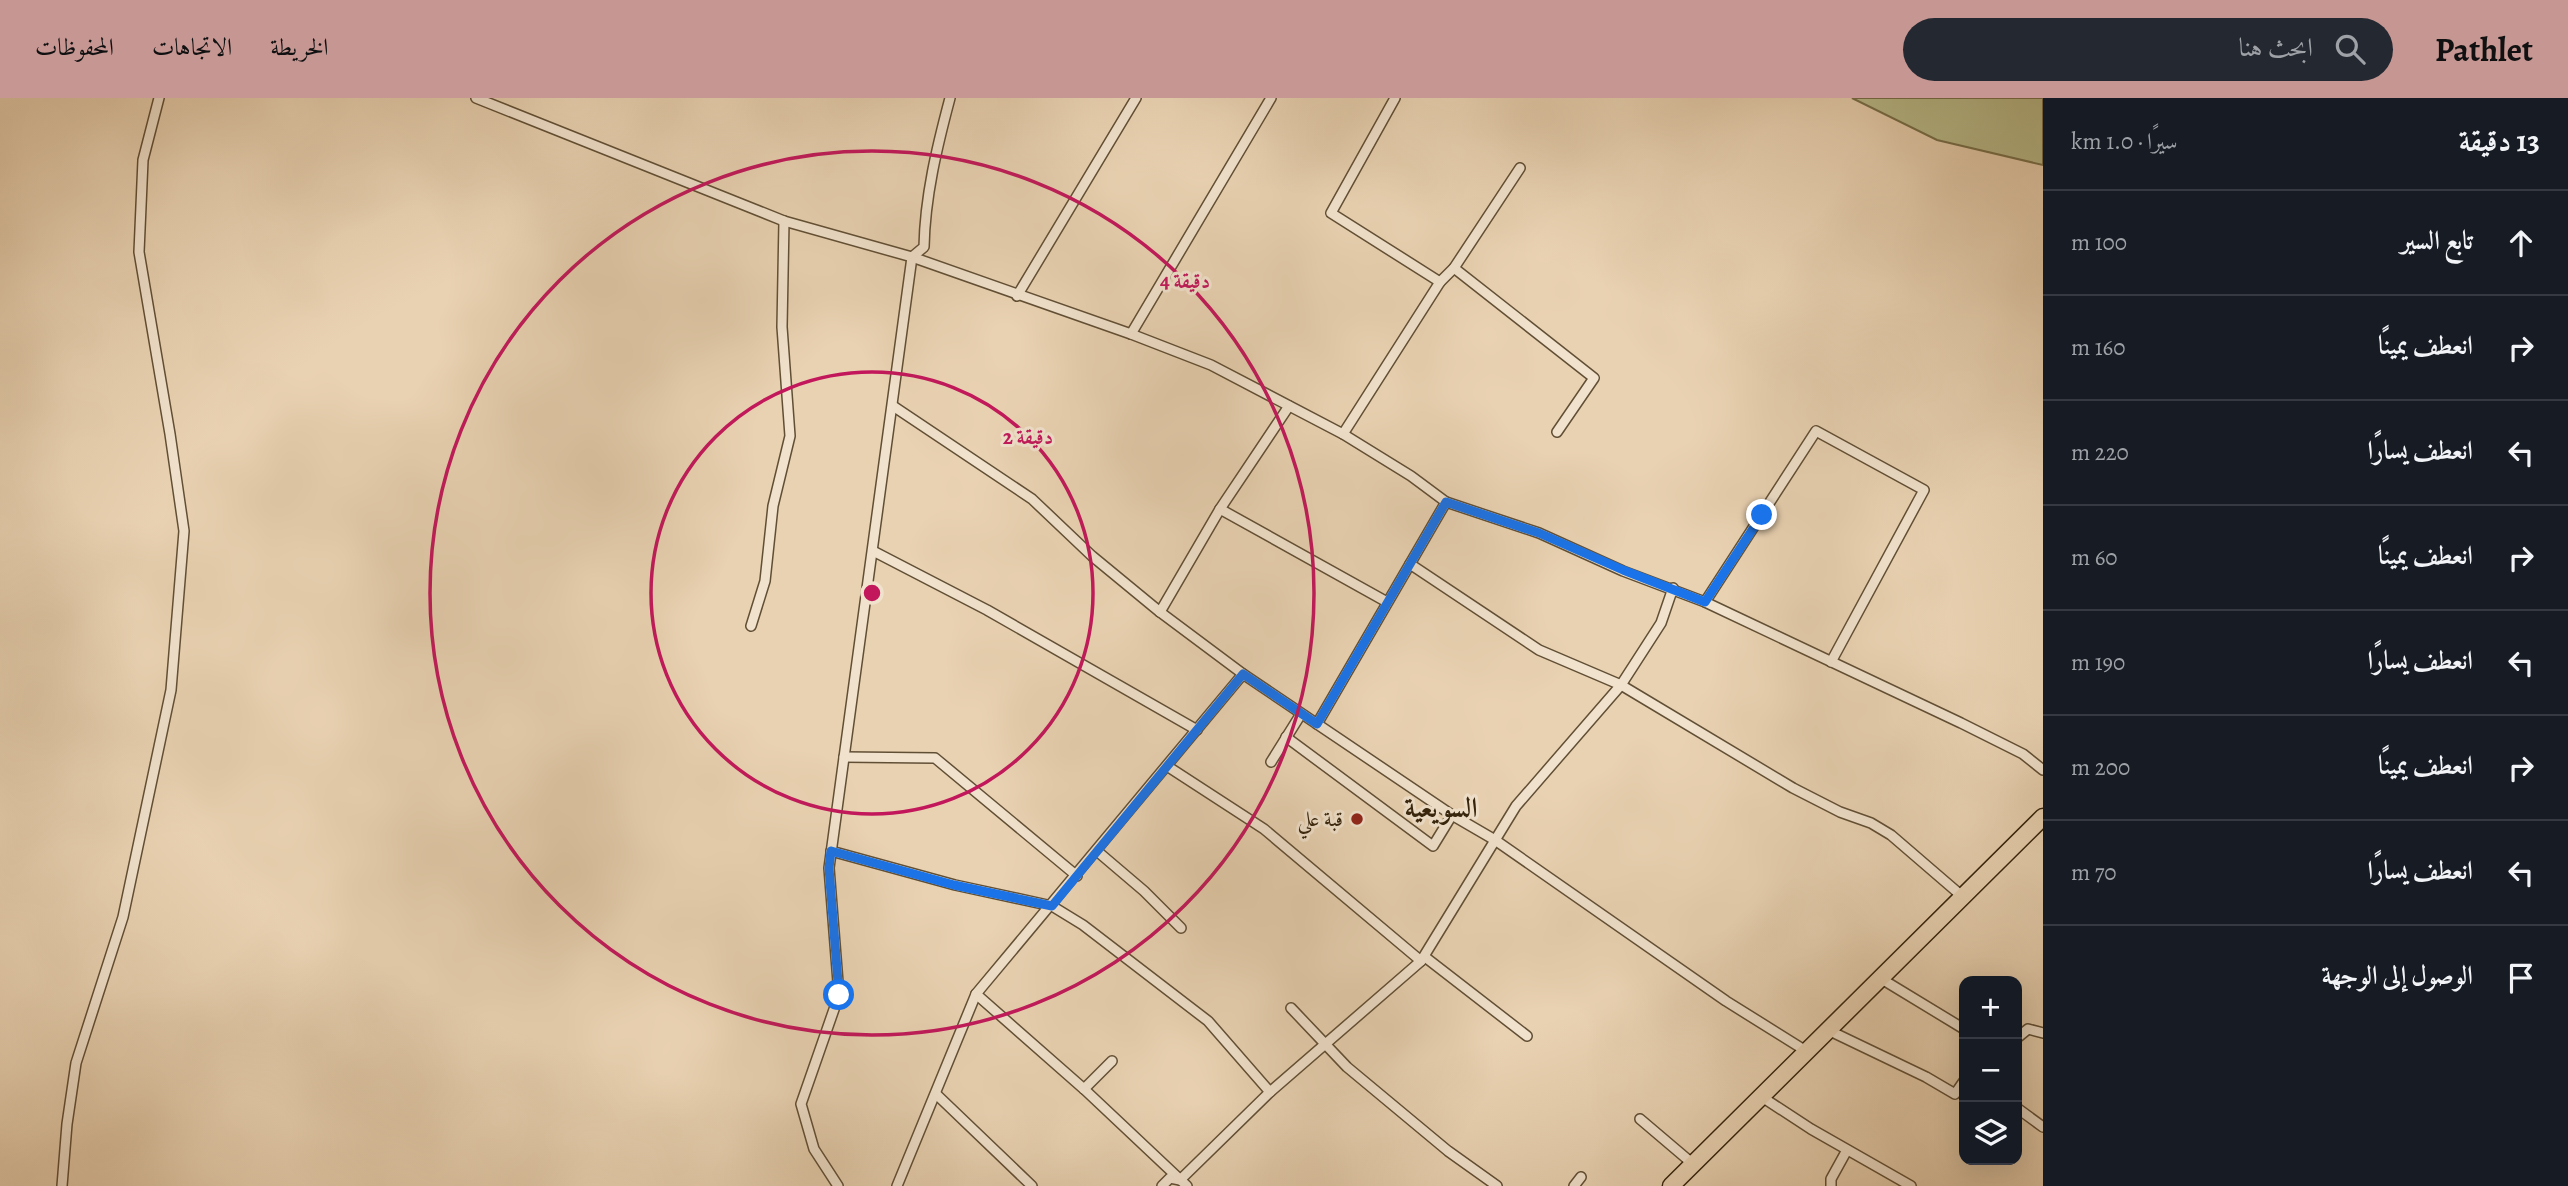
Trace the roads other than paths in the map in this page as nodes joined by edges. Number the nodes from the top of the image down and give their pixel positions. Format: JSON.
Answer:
{"nodes":[{"id":1,"x":159,"y":98,"type":"edge"},
{"id":2,"x":476,"y":98,"type":"edge"},
{"id":3,"x":950,"y":98,"type":"edge"},
{"id":4,"x":1136,"y":98,"type":"edge"},
{"id":5,"x":1271,"y":98,"type":"edge"},
{"id":6,"x":1395,"y":98,"type":"edge"},
{"id":7,"x":1520,"y":168,"type":"dead end"},
{"id":8,"x":783,"y":221,"type":"junction"},
{"id":9,"x":912,"y":257,"type":"junction"},
{"id":10,"x":1454,"y":268,"type":"junction"},
{"id":11,"x":1440,"y":282,"type":"junction"},
{"id":12,"x":1017,"y":296,"type":"junction"},
{"id":13,"x":1131,"y":334,"type":"junction"},
{"id":14,"x":893,"y":406,"type":"junction"},
{"id":15,"x":1289,"y":406,"type":"junction"},
{"id":16,"x":1558,"y":432,"type":"dead end"},
{"id":17,"x":1343,"y":434,"type":"junction"},
{"id":18,"x":1446,"y":502,"type":"junction"},
{"id":19,"x":1220,"y":509,"type":"junction"},
{"id":20,"x":873,"y":551,"type":"junction"},
{"id":21,"x":1410,"y":564,"type":"junction"},
{"id":22,"x":1673,"y":588,"type":"junction"},
{"id":23,"x":1387,"y":602,"type":"junction"},
{"id":24,"x":1705,"y":602,"type":"junction"},
{"id":25,"x":1160,"y":612,"type":"junction"},
{"id":26,"x":751,"y":626,"type":"dead end"},
{"id":27,"x":1831,"y":662,"type":"junction"},
{"id":28,"x":1243,"y":674,"type":"junction"},
{"id":29,"x":1621,"y":685,"type":"junction"},
{"id":30,"x":1301,"y":714,"type":"junction"},
{"id":31,"x":1317,"y":724,"type":"junction"},
{"id":32,"x":1198,"y":730,"type":"junction"},
{"id":33,"x":1286,"y":737,"type":"junction"},
{"id":34,"x":844,"y":757,"type":"junction"},
{"id":35,"x":1271,"y":762,"type":"dead end"},
{"id":36,"x":1167,"y":766,"type":"junction"},
{"id":37,"x":2043,"y":770,"type":"edge"},
{"id":38,"x":1452,"y":816,"type":"junction"},
{"id":39,"x":2038,"y":826,"type":"edge"},
{"id":40,"x":1495,"y":840,"type":"junction"},
{"id":41,"x":831,"y":851,"type":"junction"},
{"id":42,"x":1097,"y":851,"type":"junction"},
{"id":43,"x":1077,"y":876,"type":"junction"},
{"id":44,"x":1963,"y":897,"type":"junction"},
{"id":45,"x":1052,"y":906,"type":"junction"},
{"id":46,"x":1181,"y":928,"type":"dead end"},
{"id":47,"x":1423,"y":959,"type":"junction"},
{"id":48,"x":1880,"y":978,"type":"junction"},
{"id":49,"x":976,"y":994,"type":"junction"},
{"id":50,"x":1291,"y":1008,"type":"dead end"},
{"id":51,"x":1959,"y":1026,"type":"edge"},
{"id":52,"x":1828,"y":1030,"type":"junction"},
{"id":53,"x":2022,"y":1033,"type":"edge"},
{"id":54,"x":2043,"y":1033,"type":"edge"},
{"id":55,"x":1527,"y":1036,"type":"dead end"},
{"id":56,"x":1326,"y":1044,"type":"junction"},
{"id":57,"x":1806,"y":1051,"type":"junction"},
{"id":58,"x":1112,"y":1061,"type":"dead end"},
{"id":59,"x":1959,"y":1088,"type":"edge"},
{"id":60,"x":1084,"y":1089,"type":"junction"},
{"id":61,"x":1270,"y":1092,"type":"junction"},
{"id":62,"x":936,"y":1094,"type":"junction"},
{"id":63,"x":1762,"y":1097,"type":"junction"},
{"id":64,"x":2022,"y":1112,"type":"edge"},
{"id":65,"x":1640,"y":1119,"type":"dead end"},
{"id":66,"x":2043,"y":1127,"type":"edge"},
{"id":67,"x":1847,"y":1150,"type":"junction"},
{"id":68,"x":1693,"y":1164,"type":"junction"},
{"id":69,"x":1581,"y":1177,"type":"dead end"},
{"id":70,"x":1183,"y":1183,"type":"edge"},
{"id":71,"x":62,"y":1186,"type":"edge"},
{"id":72,"x":838,"y":1186,"type":"edge"},
{"id":73,"x":897,"y":1186,"type":"edge"},
{"id":74,"x":1032,"y":1186,"type":"edge"},
{"id":75,"x":1162,"y":1186,"type":"edge"},
{"id":76,"x":1497,"y":1186,"type":"edge"},
{"id":77,"x":1574,"y":1186,"type":"edge"},
{"id":78,"x":1671,"y":1186,"type":"edge"},
{"id":79,"x":1831,"y":1186,"type":"edge"},
{"id":80,"x":1911,"y":1186,"type":"edge"}],
"edges":[{"from":1,"to":71,"type":"street"},
{"from":2,"to":8,"type":"street"},
{"from":3,"to":9,"type":"street"},
{"from":4,"to":12,"type":"street"},
{"from":5,"to":13,"type":"street"},
{"from":6,"to":11,"type":"street"},
{"from":7,"to":10,"type":"street"},
{"from":8,"to":9,"type":"street"},
{"from":8,"to":26,"type":"street"},
{"from":9,"to":12,"type":"street"},
{"from":9,"to":14,"type":"street"},
{"from":10,"to":11,"type":"street"},
{"from":10,"to":16,"type":"street"},
{"from":11,"to":17,"type":"street"},
{"from":12,"to":13,"type":"street"},
{"from":13,"to":15,"type":"street"},
{"from":14,"to":20,"type":"street"},
{"from":14,"to":25,"type":"street"},
{"from":15,"to":17,"type":"street"},
{"from":15,"to":19,"type":"street"},
{"from":17,"to":18,"type":"street"},
{"from":18,"to":21,"type":"street"},
{"from":18,"to":22,"type":"street"},
{"from":19,"to":23,"type":"street"},
{"from":19,"to":25,"type":"street"},
{"from":20,"to":32,"type":"street"},
{"from":20,"to":34,"type":"street"},
{"from":21,"to":23,"type":"street"},
{"from":21,"to":29,"type":"street"},
{"from":22,"to":24,"type":"street"},
{"from":22,"to":29,"type":"street"},
{"from":23,"to":31,"type":"street"},
{"from":24,"to":27,"type":"street"},
{"from":24,"to":27,"type":"street"},
{"from":25,"to":28,"type":"street"},
{"from":27,"to":37,"type":"street"},
{"from":28,"to":30,"type":"street"},
{"from":28,"to":32,"type":"street"},
{"from":29,"to":40,"type":"street"},
{"from":29,"to":44,"type":"street"},
{"from":30,"to":31,"type":"street"},
{"from":30,"to":33,"type":"street"},
{"from":31,"to":38,"type":"street"},
{"from":32,"to":36,"type":"street"},
{"from":33,"to":35,"type":"street"},
{"from":33,"to":38,"type":"street"},
{"from":34,"to":41,"type":"street"},
{"from":34,"to":43,"type":"street"},
{"from":36,"to":42,"type":"street"},
{"from":36,"to":47,"type":"street"},
{"from":38,"to":40,"type":"street"},
{"from":39,"to":44,"type":"highway"},
{"from":40,"to":47,"type":"street"},
{"from":40,"to":57,"type":"street"},
{"from":41,"to":45,"type":"street"},
{"from":41,"to":72,"type":"street"},
{"from":42,"to":43,"type":"street"},
{"from":42,"to":46,"type":"street"},
{"from":43,"to":45,"type":"street"},
{"from":44,"to":48,"type":"highway"},
{"from":45,"to":49,"type":"street"},
{"from":45,"to":61,"type":"street"},
{"from":47,"to":55,"type":"street"},
{"from":47,"to":56,"type":"street"},
{"from":48,"to":51,"type":"street"},
{"from":48,"to":52,"type":"highway"},
{"from":49,"to":60,"type":"street"},
{"from":49,"to":62,"type":"street"},
{"from":50,"to":56,"type":"street"},
{"from":52,"to":57,"type":"highway"},
{"from":52,"to":59,"type":"street"},
{"from":53,"to":54,"type":"street"},
{"from":56,"to":61,"type":"street"},
{"from":56,"to":76,"type":"street"},
{"from":57,"to":63,"type":"highway"},
{"from":58,"to":60,"type":"street"},
{"from":60,"to":70,"type":"street"},
{"from":61,"to":70,"type":"street"},
{"from":62,"to":73,"type":"street"},
{"from":62,"to":74,"type":"street"},
{"from":63,"to":67,"type":"street"},
{"from":63,"to":68,"type":"highway"},
{"from":64,"to":66,"type":"street"},
{"from":65,"to":68,"type":"street"},
{"from":67,"to":79,"type":"street"},
{"from":67,"to":80,"type":"street"},
{"from":68,"to":78,"type":"highway"},
{"from":69,"to":77,"type":"street"},
{"from":70,"to":75,"type":"street"}]}
